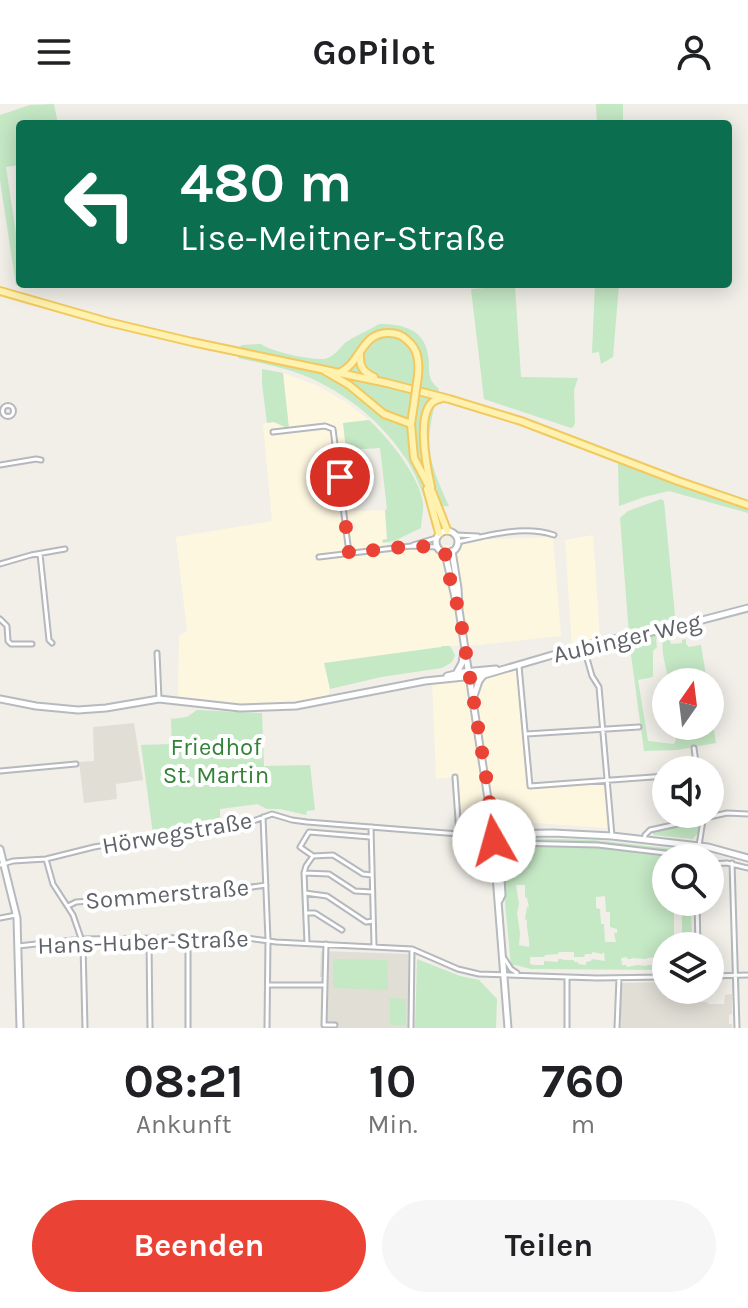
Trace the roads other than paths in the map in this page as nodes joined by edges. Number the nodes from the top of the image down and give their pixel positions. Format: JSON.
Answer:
{"nodes":[{"id":1,"x":0,"y":291,"type":"edge"},
{"id":2,"x":360,"y":352,"type":"junction"},
{"id":3,"x":318,"y":368,"type":"junction"},
{"id":4,"x":341,"y":372,"type":"junction"},
{"id":5,"x":376,"y":380,"type":"junction"},
{"id":6,"x":449,"y":399,"type":"junction"},
{"id":7,"x":411,"y":424,"type":"junction"},
{"id":8,"x":273,"y":432,"type":"dead end"},
{"id":9,"x":41,"y":460,"type":"dead end"},
{"id":10,"x":0,"y":465,"type":"edge"},
{"id":11,"x":425,"y":482,"type":"junction"},
{"id":12,"x":433,"y":494,"type":"junction"},
{"id":13,"x":748,"y":505,"type":"edge"},
{"id":14,"x":441,"y":534,"type":"junction"},
{"id":15,"x":554,"y":535,"type":"dead end"},
{"id":16,"x":457,"y":539,"type":"junction"},
{"id":17,"x":411,"y":546,"type":"junction"},
{"id":18,"x":437,"y":547,"type":"junction"},
{"id":19,"x":65,"y":549,"type":"dead end"},
{"id":20,"x":448,"y":552,"type":"junction"},
{"id":21,"x":349,"y":553,"type":"junction"},
{"id":22,"x":40,"y":554,"type":"junction"},
{"id":23,"x":319,"y":557,"type":"dead end"},
{"id":24,"x":0,"y":564,"type":"edge"},
{"id":25,"x":748,"y":608,"type":"edge"},
{"id":26,"x":0,"y":619,"type":"edge"},
{"id":27,"x":52,"y":643,"type":"dead end"},
{"id":28,"x":32,"y":644,"type":"dead end"},
{"id":29,"x":464,"y":646,"type":"junction"},
{"id":30,"x":583,"y":646,"type":"junction"},
{"id":31,"x":157,"y":653,"type":"dead end"},
{"id":32,"x":519,"y":666,"type":"junction"},
{"id":33,"x":505,"y":668,"type":"junction"},
{"id":34,"x":456,"y":673,"type":"junction"},
{"id":35,"x":470,"y":674,"type":"junction"},
{"id":36,"x":484,"y":675,"type":"junction"},
{"id":37,"x":443,"y":678,"type":"junction"},
{"id":38,"x":474,"y":698,"type":"junction"},
{"id":39,"x":0,"y":699,"type":"edge"},
{"id":40,"x":159,"y":699,"type":"junction"},
{"id":41,"x":639,"y":727,"type":"dead end"},
{"id":42,"x":601,"y":730,"type":"junction"},
{"id":43,"x":526,"y":734,"type":"junction"},
{"id":44,"x":694,"y":748,"type":"dead end"},
{"id":45,"x":695,"y":756,"type":"edge"},
{"id":46,"x":76,"y":764,"type":"dead end"},
{"id":47,"x":0,"y":771,"type":"edge"},
{"id":48,"x":455,"y":777,"type":"dead end"},
{"id":49,"x":652,"y":777,"type":"edge"},
{"id":50,"x":606,"y":779,"type":"junction"},
{"id":51,"x":724,"y":813,"type":"edge"},
{"id":52,"x":748,"y":814,"type":"edge"},
{"id":53,"x":263,"y":817,"type":"junction"},
{"id":54,"x":371,"y":827,"type":"junction"},
{"id":55,"x":658,"y":828,"type":"edge"},
{"id":56,"x":523,"y":833,"type":"junction"},
{"id":57,"x":459,"y":834,"type":"junction"},
{"id":58,"x":493,"y":834,"type":"junction"},
{"id":59,"x":612,"y":836,"type":"junction"},
{"id":60,"x":370,"y":837,"type":"junction"},
{"id":61,"x":644,"y":840,"type":"junction"},
{"id":62,"x":513,"y":843,"type":"dead end"},
{"id":63,"x":681,"y":844,"type":"edge"},
{"id":64,"x":0,"y":849,"type":"edge"},
{"id":65,"x":724,"y":850,"type":"edge"},
{"id":66,"x":652,"y":851,"type":"edge"},
{"id":67,"x":313,"y":856,"type":"junction"},
{"id":68,"x":748,"y":858,"type":"edge"},
{"id":69,"x":46,"y":859,"type":"junction"},
{"id":70,"x":724,"y":863,"type":"edge"},
{"id":71,"x":732,"y":863,"type":"junction"},
{"id":72,"x":2,"y":864,"type":"edge"},
{"id":73,"x":748,"y":868,"type":"edge"},
{"id":74,"x":304,"y":873,"type":"junction"},
{"id":75,"x":372,"y":875,"type":"junction"},
{"id":76,"x":267,"y":884,"type":"junction"},
{"id":77,"x":373,"y":892,"type":"junction"},
{"id":78,"x":305,"y":893,"type":"junction"},
{"id":79,"x":498,"y":902,"type":"junction"},
{"id":80,"x":68,"y":906,"type":"junction"},
{"id":81,"x":306,"y":913,"type":"junction"},
{"id":82,"x":16,"y":915,"type":"junction"},
{"id":83,"x":0,"y":918,"type":"edge"},
{"id":84,"x":373,"y":921,"type":"junction"},
{"id":85,"x":342,"y":930,"type":"dead end"},
{"id":86,"x":188,"y":938,"type":"junction"},
{"id":87,"x":82,"y":939,"type":"junction"},
{"id":88,"x":149,"y":939,"type":"junction"},
{"id":89,"x":268,"y":940,"type":"junction"},
{"id":90,"x":307,"y":943,"type":"junction"},
{"id":91,"x":326,"y":944,"type":"junction"},
{"id":92,"x":18,"y":946,"type":"junction"},
{"id":93,"x":374,"y":946,"type":"junction"},
{"id":94,"x":412,"y":949,"type":"junction"},
{"id":95,"x":503,"y":958,"type":"junction"},
{"id":96,"x":505,"y":975,"type":"junction"},
{"id":97,"x":525,"y":975,"type":"junction"},
{"id":98,"x":748,"y":975,"type":"edge"},
{"id":99,"x":724,"y":976,"type":"edge"},
{"id":100,"x":735,"y":976,"type":"junction"},
{"id":101,"x":567,"y":977,"type":"junction"},
{"id":102,"x":652,"y":977,"type":"edge"},
{"id":103,"x":619,"y":978,"type":"junction"},
{"id":104,"x":268,"y":985,"type":"junction"},
{"id":105,"x":325,"y":985,"type":"junction"},
{"id":106,"x":335,"y":1025,"type":"dead end"},
{"id":107,"x":20,"y":1028,"type":"edge"},
{"id":108,"x":85,"y":1028,"type":"edge"},
{"id":109,"x":150,"y":1028,"type":"edge"},
{"id":110,"x":188,"y":1028,"type":"edge"},
{"id":111,"x":267,"y":1028,"type":"edge"},
{"id":112,"x":411,"y":1028,"type":"edge"},
{"id":113,"x":508,"y":1028,"type":"edge"},
{"id":114,"x":567,"y":1028,"type":"edge"},
{"id":115,"x":617,"y":1028,"type":"edge"},
{"id":116,"x":737,"y":1028,"type":"edge"}],
"edges":[{"from":1,"to":3,"type":"main road"},
{"from":2,"to":4,"type":"main road"},
{"from":2,"to":5,"type":"main road"},
{"from":2,"to":7,"type":"main road","bridge":true},
{"from":3,"to":4,"type":"main road"},
{"from":3,"to":7,"type":"main road"},
{"from":4,"to":5,"type":"main road"},
{"from":5,"to":6,"type":"main road"},
{"from":6,"to":12,"type":"main road"},
{"from":6,"to":13,"type":"main road"},
{"from":7,"to":11,"type":"main road"},
{"from":8,"to":21,"type":"street"},
{"from":9,"to":10,"type":"street"},
{"from":11,"to":12,"type":"main road"},
{"from":11,"to":14,"type":"main road"},
{"from":12,"to":14,"type":"main road"},
{"from":14,"to":16,"type":"street"},
{"from":14,"to":17,"type":"street"},
{"from":14,"to":18,"type":"street"},
{"from":15,"to":16,"type":"street"},
{"from":16,"to":20,"type":"street"},
{"from":17,"to":18,"type":"street"},
{"from":17,"to":21,"type":"street"},
{"from":18,"to":20,"type":"street"},
{"from":19,"to":22,"type":"street"},
{"from":20,"to":29,"type":"street"},
{"from":21,"to":23,"type":"street"},
{"from":22,"to":24,"type":"street"},
{"from":22,"to":27,"type":"street"},
{"from":25,"to":30,"type":"street","name":"Aubinger Weg"},
{"from":26,"to":28,"type":"street"},
{"from":29,"to":34,"type":"street"},
{"from":29,"to":35,"type":"street"},
{"from":30,"to":32,"type":"street","name":"Aubinger Weg"},
{"from":30,"to":42,"type":"street"},
{"from":31,"to":40,"type":"street"},
{"from":32,"to":33,"type":"street","name":"Aubinger Weg"},
{"from":32,"to":43,"type":"street"},
{"from":33,"to":35,"type":"street","name":"Aubinger Weg"},
{"from":33,"to":36,"type":"street","name":"Aubinger Weg"},
{"from":34,"to":35,"type":"street"},
{"from":34,"to":37,"type":"street"},
{"from":35,"to":36,"type":"street","name":"Aubinger Weg"},
{"from":35,"to":37,"type":"street"},
{"from":35,"to":38,"type":"street"},
{"from":36,"to":38,"type":"street"},
{"from":37,"to":40,"type":"street"},
{"from":38,"to":58,"type":"street"},
{"from":39,"to":40,"type":"street"},
{"from":41,"to":42,"type":"street"},
{"from":42,"to":43,"type":"street"},
{"from":42,"to":50,"type":"street"},
{"from":43,"to":50,"type":"street"},
{"from":44,"to":45,"type":"street"},
{"from":46,"to":47,"type":"street"},
{"from":48,"to":57,"type":"street"},
{"from":49,"to":50,"type":"street"},
{"from":50,"to":59,"type":"street"},
{"from":51,"to":52,"type":"street"},
{"from":53,"to":54,"type":"street","name":"Hörwegstraße"},
{"from":53,"to":69,"type":"street","name":"Hörwegstraße"},
{"from":53,"to":76,"type":"street"},
{"from":54,"to":57,"type":"street","name":"Hörwegstraße"},
{"from":54,"to":60,"type":"street"},
{"from":55,"to":61,"type":"street"},
{"from":56,"to":58,"type":"street"},
{"from":56,"to":59,"type":"street"},
{"from":56,"to":79,"type":"street"},
{"from":57,"to":58,"type":"street","name":"Hörwegstraße"},
{"from":58,"to":79,"type":"street"},
{"from":59,"to":61,"type":"street"},
{"from":60,"to":67,"type":"street"},
{"from":60,"to":75,"type":"street"},
{"from":61,"to":63,"type":"street"},
{"from":62,"to":66,"type":"street"},
{"from":64,"to":72,"type":"street"},
{"from":65,"to":68,"type":"street"},
{"from":67,"to":74,"type":"street"},
{"from":67,"to":75,"type":"street"},
{"from":69,"to":72,"type":"street","name":"Hörwegstraße"},
{"from":69,"to":80,"type":"street"},
{"from":70,"to":71,"type":"street"},
{"from":71,"to":73,"type":"street"},
{"from":71,"to":100,"type":"street"},
{"from":72,"to":82,"type":"street"},
{"from":74,"to":77,"type":"street"},
{"from":74,"to":78,"type":"street"},
{"from":75,"to":77,"type":"street"},
{"from":76,"to":80,"type":"street","name":"Sommerstraße"},
{"from":76,"to":89,"type":"street"},
{"from":77,"to":84,"type":"street"},
{"from":78,"to":81,"type":"street"},
{"from":78,"to":84,"type":"street"},
{"from":79,"to":95,"type":"street"},
{"from":80,"to":87,"type":"street"},
{"from":81,"to":85,"type":"street"},
{"from":81,"to":90,"type":"street"},
{"from":82,"to":83,"type":"street"},
{"from":82,"to":92,"type":"street"},
{"from":84,"to":93,"type":"street"},
{"from":86,"to":88,"type":"street","name":"Hans-Huber-Straße"},
{"from":86,"to":89,"type":"street","name":"Hans-Huber-Straße"},
{"from":86,"to":110,"type":"street"},
{"from":87,"to":88,"type":"street","name":"Hans-Huber-Straße"},
{"from":87,"to":92,"type":"street","name":"Hans-Huber-Straße"},
{"from":87,"to":108,"type":"street"},
{"from":88,"to":109,"type":"street"},
{"from":89,"to":90,"type":"street","name":"Hans-Huber-Straße"},
{"from":89,"to":104,"type":"street"},
{"from":90,"to":91,"type":"street","name":"Hans-Huber-Straße"},
{"from":91,"to":93,"type":"street","name":"Hans-Huber-Straße"},
{"from":91,"to":105,"type":"street"},
{"from":92,"to":107,"type":"street"},
{"from":93,"to":94,"type":"street","name":"Hans-Huber-Straße"},
{"from":94,"to":96,"type":"street","name":"Hans-Huber-Straße"},
{"from":94,"to":112,"type":"street"},
{"from":95,"to":96,"type":"street"},
{"from":95,"to":97,"type":"street"},
{"from":96,"to":97,"type":"street","name":"Hans-Huber-Straße"},
{"from":96,"to":113,"type":"street"},
{"from":97,"to":101,"type":"street","name":"Hans-Huber-Straße"},
{"from":98,"to":100,"type":"street"},
{"from":99,"to":100,"type":"street"},
{"from":100,"to":116,"type":"street"},
{"from":101,"to":103,"type":"street","name":"Hans-Huber-Straße"},
{"from":101,"to":114,"type":"street"},
{"from":102,"to":103,"type":"street","name":"Hans-Huber-Straße"},
{"from":103,"to":115,"type":"street"},
{"from":104,"to":105,"type":"street"},
{"from":104,"to":111,"type":"street"},
{"from":105,"to":106,"type":"street"}]}
